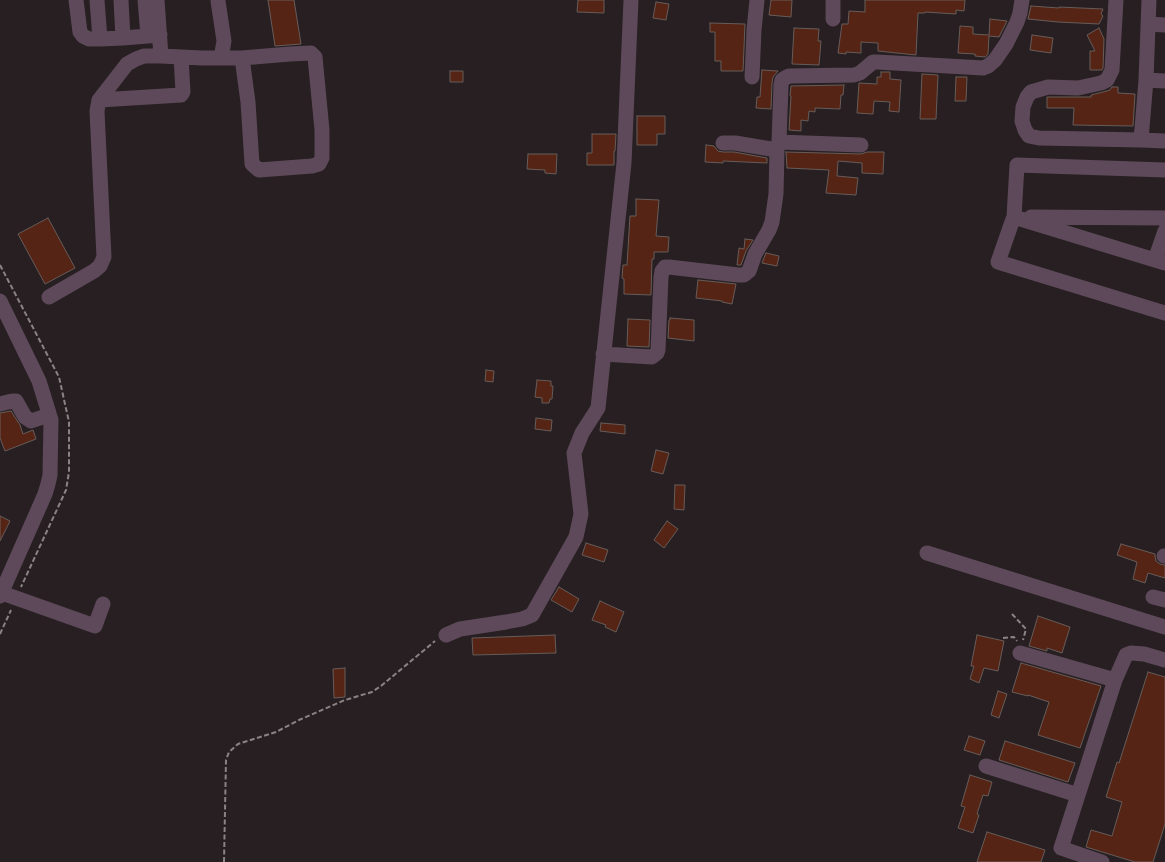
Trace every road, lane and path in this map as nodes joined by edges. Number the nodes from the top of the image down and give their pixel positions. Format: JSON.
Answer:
{"nodes":[{"id":1,"x":76,"y":0,"type":"edge"},
{"id":2,"x":97,"y":0,"type":"edge"},
{"id":3,"x":121,"y":0,"type":"edge"},
{"id":4,"x":145,"y":0,"type":"edge"},
{"id":5,"x":158,"y":0,"type":"edge"},
{"id":6,"x":631,"y":0,"type":"edge"},
{"id":7,"x":757,"y":0,"type":"edge"},
{"id":8,"x":833,"y":0,"type":"edge"},
{"id":9,"x":1022,"y":0,"type":"edge"},
{"id":10,"x":1116,"y":0,"type":"edge"},
{"id":11,"x":1149,"y":0,"type":"edge"},
{"id":12,"x":218,"y":1,"type":"dead end"},
{"id":13,"x":832,"y":19,"type":"dead end"},
{"id":14,"x":1148,"y":24,"type":"junction"},
{"id":15,"x":1165,"y":25,"type":"edge"},
{"id":16,"x":154,"y":36,"type":"junction"},
{"id":17,"x":123,"y":38,"type":"junction"},
{"id":18,"x":100,"y":39,"type":"junction"},
{"id":19,"x":161,"y":56,"type":"junction"},
{"id":20,"x":181,"y":57,"type":"junction"},
{"id":21,"x":221,"y":58,"type":"junction"},
{"id":22,"x":242,"y":58,"type":"junction"},
{"id":23,"x":752,"y":77,"type":"dead end"},
{"id":24,"x":1146,"y":80,"type":"junction"},
{"id":25,"x":1165,"y":81,"type":"edge"},
{"id":26,"x":99,"y":100,"type":"junction"},
{"id":27,"x":1141,"y":140,"type":"junction"},
{"id":28,"x":1165,"y":141,"type":"edge"},
{"id":29,"x":723,"y":143,"type":"dead end"},
{"id":30,"x":861,"y":145,"type":"dead end"},
{"id":31,"x":778,"y":146,"type":"junction"},
{"id":32,"x":1165,"y":170,"type":"edge"},
{"id":33,"x":1013,"y":218,"type":"junction"},
{"id":34,"x":1165,"y":218,"type":"edge"},
{"id":35,"x":1165,"y":231,"type":"edge"},
{"id":36,"x":1160,"y":261,"type":"edge"},
{"id":37,"x":49,"y":297,"type":"dead end"},
{"id":38,"x":0,"y":301,"type":"edge"},
{"id":39,"x":1165,"y":313,"type":"edge"},
{"id":40,"x":604,"y":354,"type":"junction"},
{"id":41,"x":0,"y":404,"type":"edge"},
{"id":42,"x":49,"y":415,"type":"junction"},
{"id":43,"x":927,"y":553,"type":"dead end"},
{"id":44,"x":1,"y":594,"type":"edge"},
{"id":45,"x":103,"y":604,"type":"dead end"},
{"id":46,"x":1012,"y":614,"type":"dead end"},
{"id":47,"x":1165,"y":628,"type":"edge"},
{"id":48,"x":446,"y":635,"type":"joint"},
{"id":49,"x":1021,"y":649,"type":"joint"},
{"id":50,"x":1133,"y":654,"type":"junction"},
{"id":51,"x":1165,"y":660,"type":"edge"},
{"id":52,"x":1165,"y":670,"type":"edge"},
{"id":53,"x":1115,"y":680,"type":"junction"},
{"id":54,"x":986,"y":766,"type":"dead end"},
{"id":55,"x":1078,"y":795,"type":"junction"},
{"id":56,"x":1058,"y":855,"type":"edge"},
{"id":57,"x":224,"y":862,"type":"edge"},
{"id":58,"x":1102,"y":862,"type":"edge"}],
"edges":[{"from":1,"to":18,"type":"street"},
{"from":2,"to":18,"type":"street"},
{"from":3,"to":17,"type":"street"},
{"from":4,"to":16,"type":"street"},
{"from":5,"to":16,"type":"street"},
{"from":6,"to":40,"type":"street"},
{"from":7,"to":23,"type":"street"},
{"from":8,"to":13,"type":"street"},
{"from":9,"to":31,"type":"street"},
{"from":10,"to":27,"type":"street"},
{"from":11,"to":14,"type":"street"},
{"from":12,"to":21,"type":"street"},
{"from":14,"to":15,"type":"street"},
{"from":14,"to":24,"type":"street"},
{"from":16,"to":17,"type":"street"},
{"from":16,"to":19,"type":"street"},
{"from":17,"to":18,"type":"street"},
{"from":19,"to":20,"type":"street"},
{"from":19,"to":26,"type":"street"},
{"from":20,"to":21,"type":"street"},
{"from":20,"to":26,"type":"street"},
{"from":21,"to":22,"type":"street"},
{"from":22,"to":22,"type":"street"},
{"from":24,"to":25,"type":"street"},
{"from":24,"to":27,"type":"street"},
{"from":26,"to":37,"type":"street"},
{"from":27,"to":28,"type":"street"},
{"from":29,"to":31,"type":"street"},
{"from":30,"to":31,"type":"street"},
{"from":31,"to":40,"type":"street"},
{"from":32,"to":33,"type":"street"},
{"from":33,"to":34,"type":"street"},
{"from":33,"to":36,"type":"street"},
{"from":33,"to":39,"type":"street"},
{"from":35,"to":36,"type":"street"},
{"from":38,"to":42,"type":"street"},
{"from":40,"to":48,"type":"street"},
{"from":41,"to":42,"type":"street"},
{"from":42,"to":44,"type":"street"},
{"from":43,"to":47,"type":"street"},
{"from":44,"to":45,"type":"street"},
{"from":46,"to":49,"type":"path"},
{"from":48,"to":57,"type":"path"},
{"from":49,"to":53,"type":"street"},
{"from":50,"to":51,"type":"street"},
{"from":50,"to":52,"type":"street"},
{"from":50,"to":53,"type":"street"},
{"from":53,"to":55,"type":"street"},
{"from":54,"to":55,"type":"street"},
{"from":55,"to":56,"type":"street"},
{"from":56,"to":58,"type":"street"}]}
